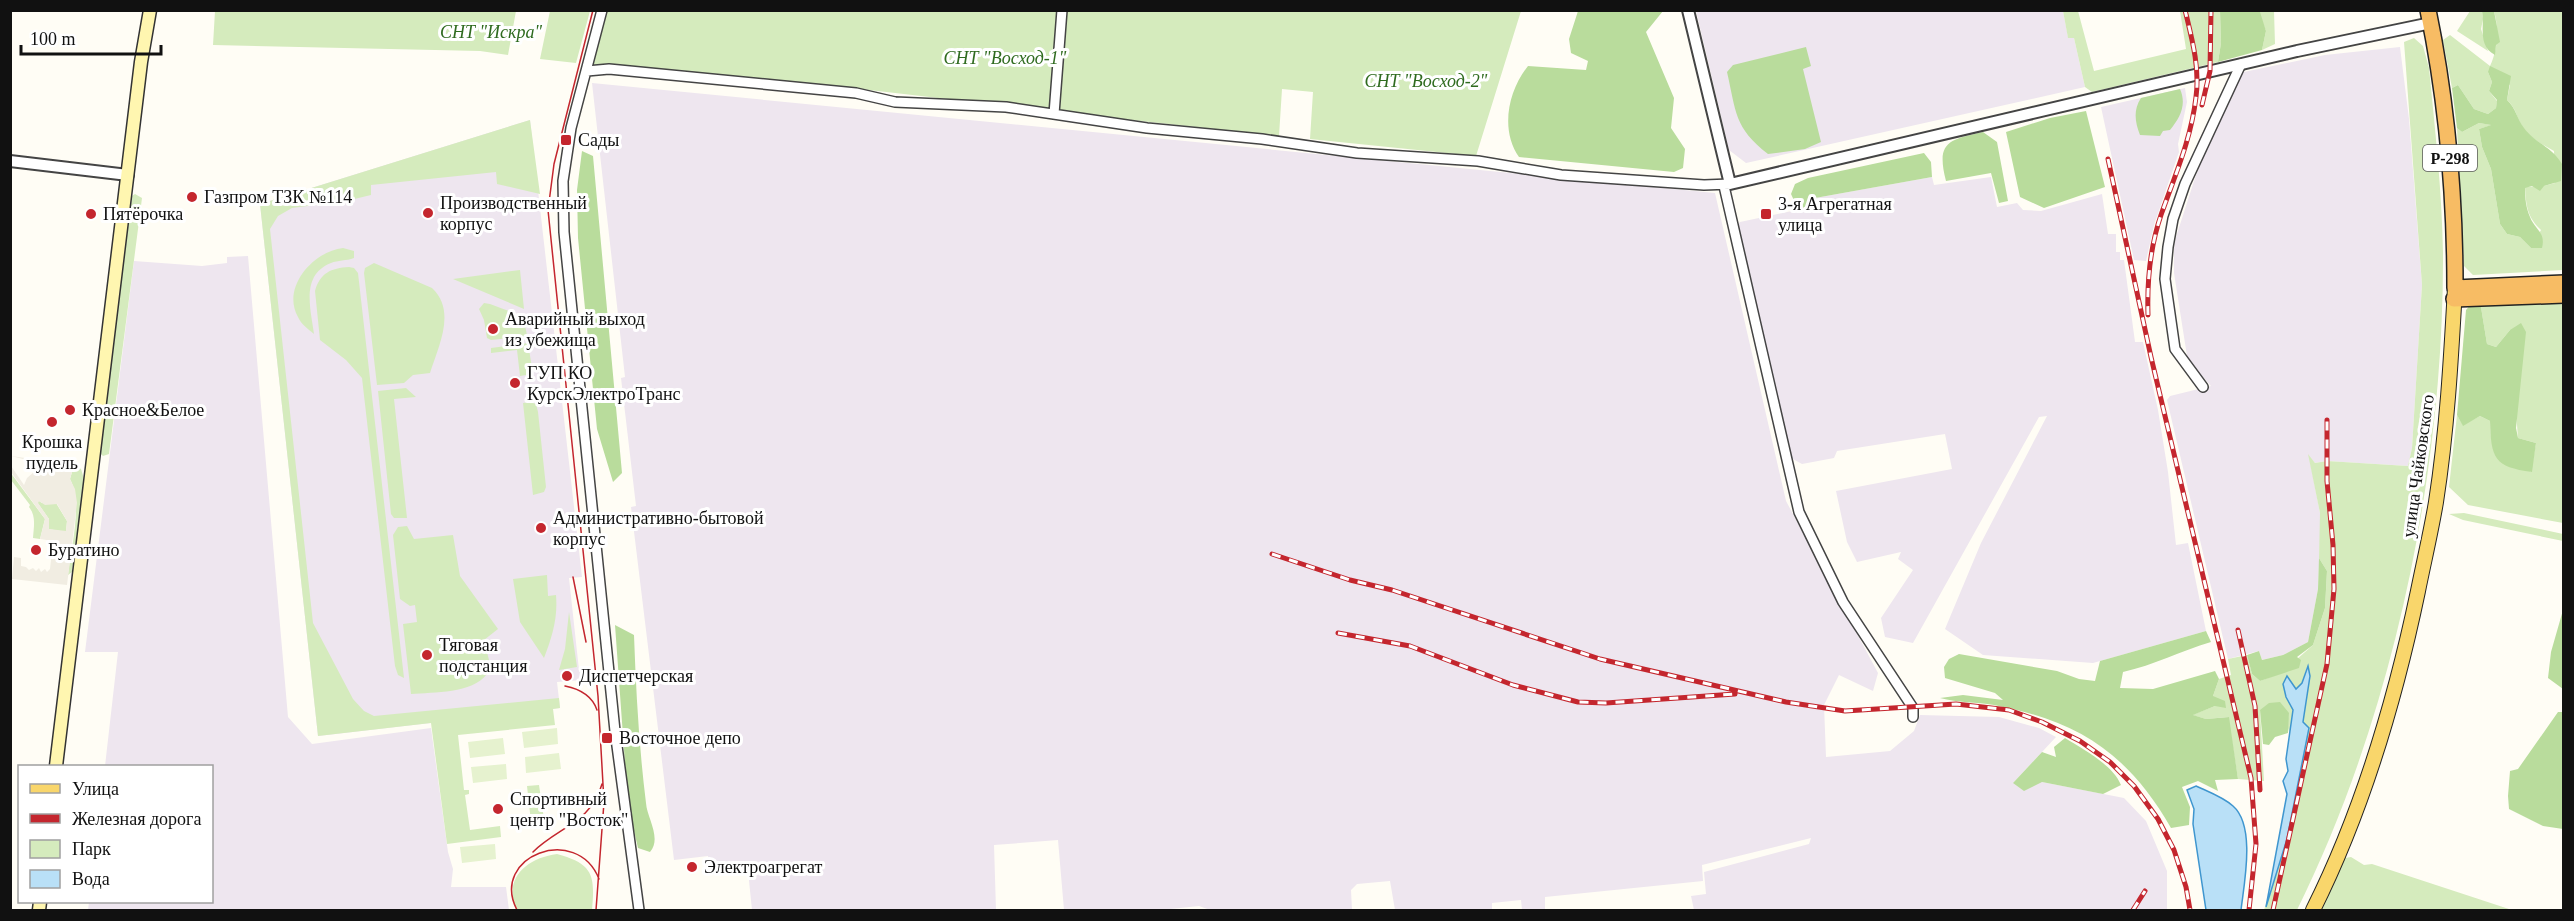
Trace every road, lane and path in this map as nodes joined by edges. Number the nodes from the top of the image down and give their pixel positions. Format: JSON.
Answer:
{"nodes":[{"id":1,"x":150,"y":10,"type":"edge"},
{"id":2,"x":602,"y":10,"type":"edge"},
{"id":3,"x":1062,"y":10,"type":"edge"},
{"id":4,"x":1688,"y":10,"type":"edge"},
{"id":5,"x":2430,"y":17,"type":"edge"},
{"id":6,"x":2241,"y":64,"type":"junction"},
{"id":7,"x":587,"y":71,"type":"junction"},
{"id":8,"x":1054,"y":114,"type":"junction"},
{"id":9,"x":10,"y":161,"type":"edge"},
{"id":10,"x":128,"y":176,"type":"junction"},
{"id":11,"x":1727,"y":185,"type":"junction"},
{"id":12,"x":2564,"y":283,"type":"edge"},
{"id":13,"x":2454,"y":293,"type":"junction"},
{"id":14,"x":2564,"y":295,"type":"edge"},
{"id":15,"x":2203,"y":387,"type":"dead end"},
{"id":16,"x":1913,"y":717,"type":"dead end"},
{"id":17,"x":56,"y":765,"type":"edge"},
{"id":18,"x":639,"y":910,"type":"edge"},
{"id":19,"x":2313,"y":910,"type":"edge"}],
"edges":[{"from":1,"to":10,"type":"main road"},
{"from":2,"to":7,"type":"street"},
{"from":3,"to":8,"type":"street"},
{"from":4,"to":11,"type":"street"},
{"from":5,"to":6,"type":"street"},
{"from":5,"to":13,"type":"highway","name":"улица Чайковского","number":"Р-298"},
{"from":6,"to":11,"type":"street"},
{"from":6,"to":15,"type":"street"},
{"from":7,"to":8,"type":"street"},
{"from":7,"to":18,"type":"street"},
{"from":8,"to":11,"type":"street"},
{"from":9,"to":10,"type":"street"},
{"from":10,"to":17,"type":"main road"},
{"from":11,"to":16,"type":"street"},
{"from":12,"to":13,"type":"highway"},
{"from":13,"to":14,"type":"highway"},
{"from":13,"to":19,"type":"main road","name":"улица Чайковского"}]}
